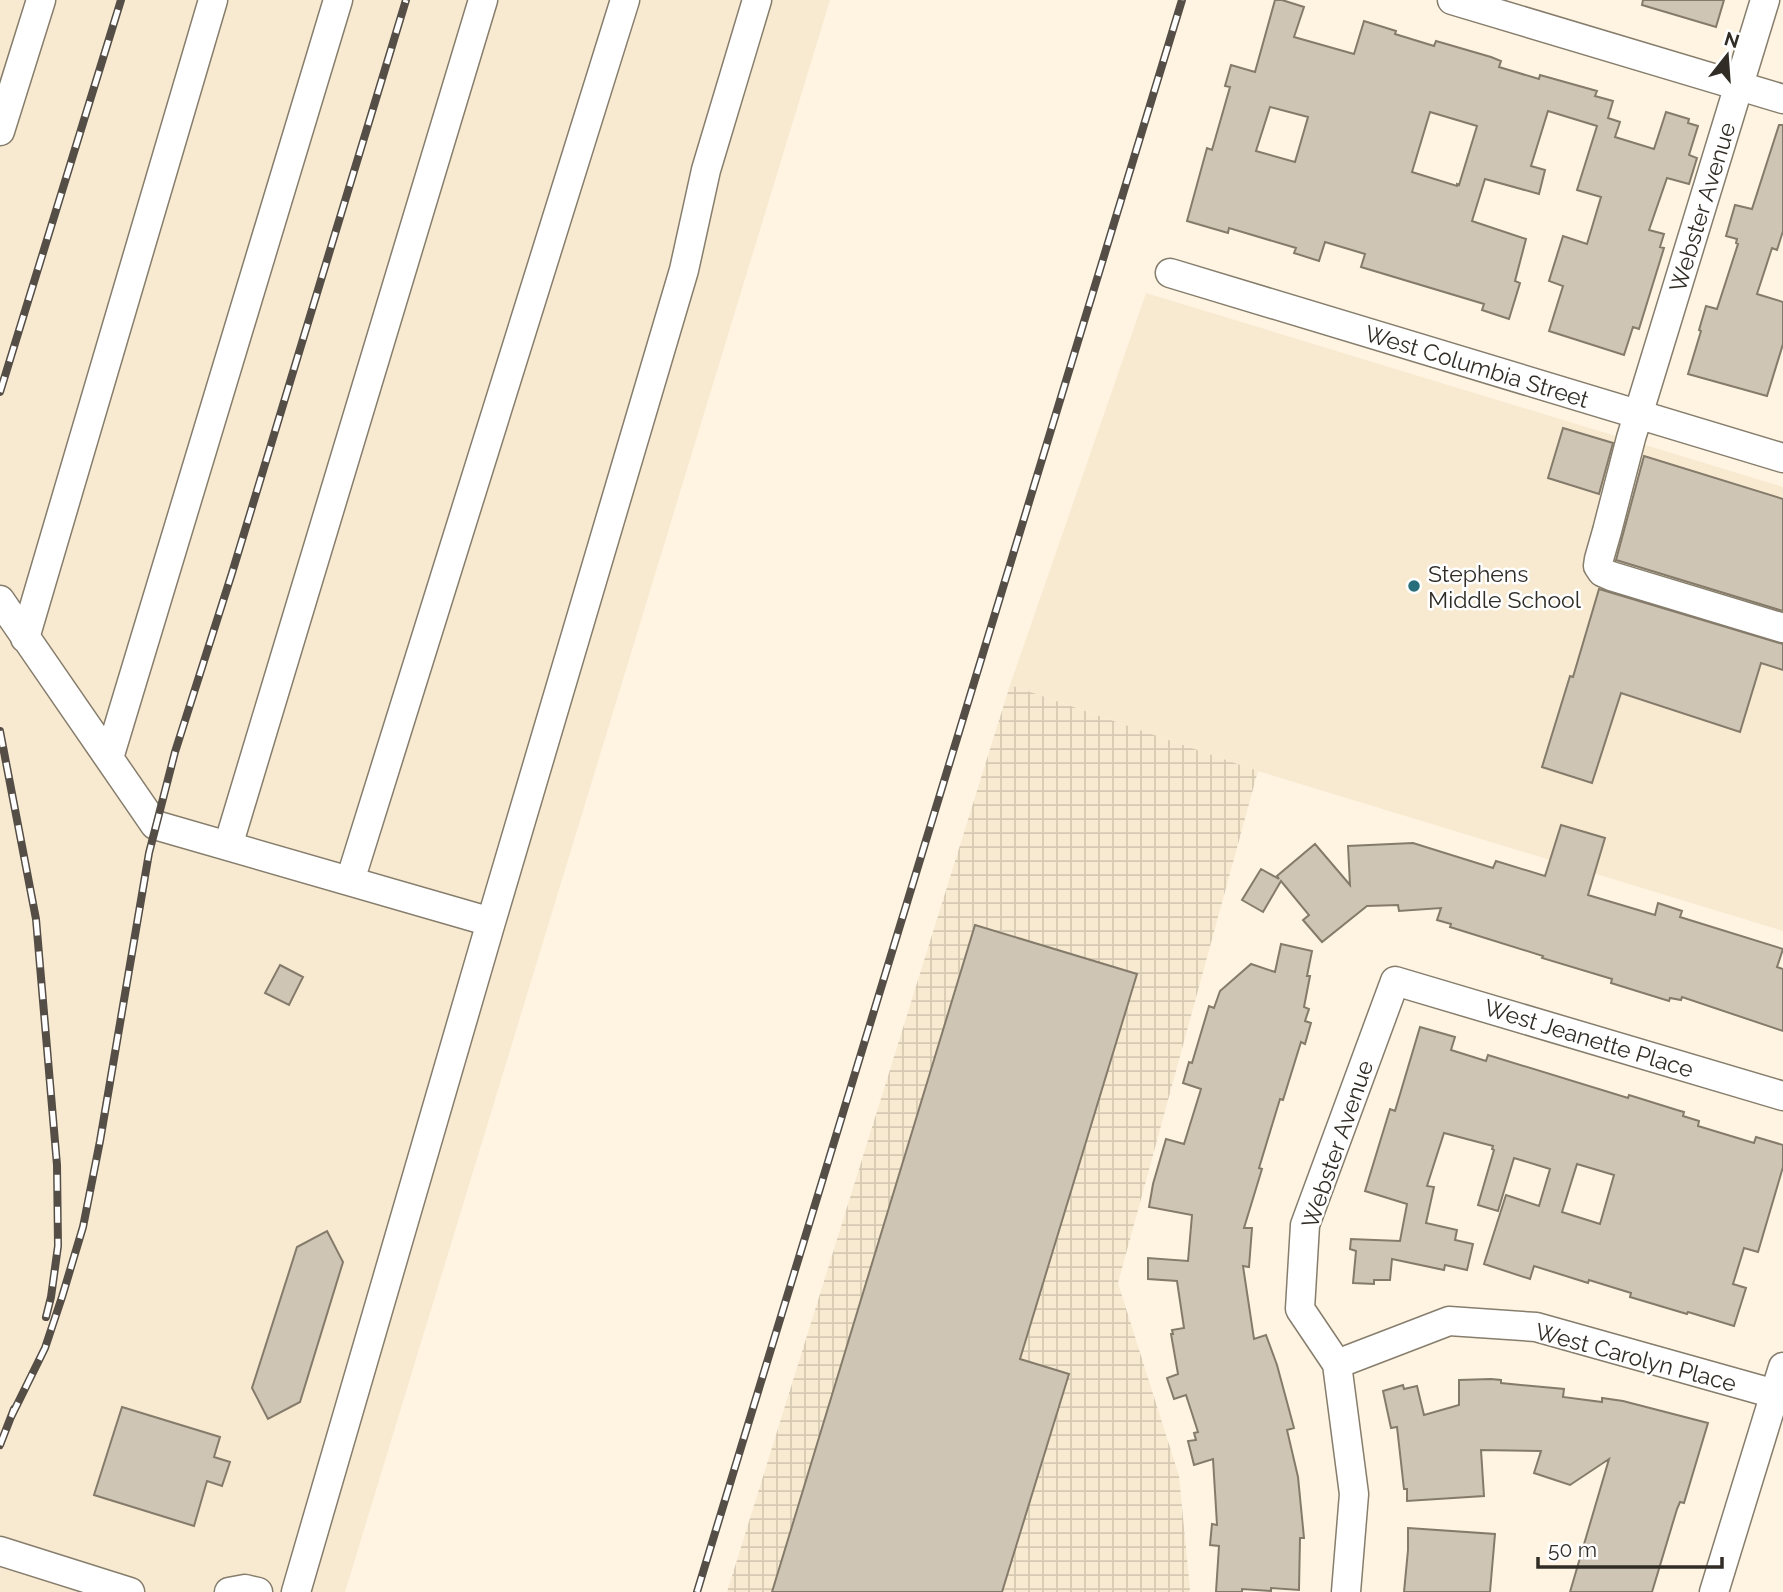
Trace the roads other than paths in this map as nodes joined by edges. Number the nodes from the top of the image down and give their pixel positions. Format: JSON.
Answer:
{"nodes":[{"id":1,"x":41,"y":0,"type":"edge"},
{"id":2,"x":213,"y":0,"type":"edge"},
{"id":3,"x":338,"y":0,"type":"edge"},
{"id":4,"x":483,"y":0,"type":"edge"},
{"id":5,"x":625,"y":0,"type":"edge"},
{"id":6,"x":757,"y":0,"type":"edge"},
{"id":7,"x":1452,"y":0,"type":"edge"},
{"id":8,"x":1765,"y":0,"type":"edge"},
{"id":9,"x":1739,"y":86,"type":"junction"},
{"id":10,"x":1783,"y":99,"type":"edge"},
{"id":11,"x":0,"y":131,"type":"edge"},
{"id":12,"x":1170,"y":273,"type":"dead end"},
{"id":13,"x":1639,"y":415,"type":"junction"},
{"id":14,"x":1783,"y":458,"type":"edge"},
{"id":15,"x":0,"y":600,"type":"edge"},
{"id":16,"x":1783,"y":628,"type":"edge"},
{"id":17,"x":25,"y":638,"type":"junction"},
{"id":18,"x":108,"y":758,"type":"junction"},
{"id":19,"x":228,"y":846,"type":"junction"},
{"id":20,"x":350,"y":881,"type":"junction"},
{"id":21,"x":491,"y":922,"type":"junction"},
{"id":22,"x":1395,"y":981,"type":"joint"},
{"id":23,"x":1783,"y":1096,"type":"edge"},
{"id":24,"x":1337,"y":1364,"type":"junction"},
{"id":25,"x":1783,"y":1367,"type":"edge"},
{"id":26,"x":1775,"y":1395,"type":"junction"},
{"id":27,"x":0,"y":1551,"type":"edge"},
{"id":28,"x":130,"y":1592,"type":"edge"},
{"id":29,"x":229,"y":1592,"type":"edge"},
{"id":30,"x":258,"y":1592,"type":"edge"},
{"id":31,"x":296,"y":1592,"type":"edge"},
{"id":32,"x":1346,"y":1592,"type":"edge"},
{"id":33,"x":1714,"y":1592,"type":"edge"}],
"edges":[{"from":1,"to":11,"type":"street"},
{"from":2,"to":17,"type":"street"},
{"from":3,"to":18,"type":"street"},
{"from":4,"to":19,"type":"street"},
{"from":5,"to":20,"type":"street"},
{"from":6,"to":21,"type":"street"},
{"from":7,"to":9,"type":"street"},
{"from":8,"to":9,"type":"street","name":"Webster Avenue"},
{"from":9,"to":10,"type":"street"},
{"from":9,"to":13,"type":"street","name":"Webster Avenue"},
{"from":12,"to":13,"type":"street","name":"West Columbia Street"},
{"from":13,"to":14,"type":"street","name":"West Columbia Street"},
{"from":13,"to":16,"type":"street","name":"Webster Avenue"},
{"from":15,"to":17,"type":"street"},
{"from":17,"to":18,"type":"street"},
{"from":18,"to":19,"type":"street"},
{"from":19,"to":20,"type":"street"},
{"from":20,"to":21,"type":"street"},
{"from":21,"to":31,"type":"street"},
{"from":22,"to":23,"type":"street","name":"West Jeanette Place"},
{"from":22,"to":24,"type":"street","name":"Webster Avenue"},
{"from":24,"to":26,"type":"street","name":"West Carolyn Place"},
{"from":24,"to":32,"type":"street","name":"Webster Avenue"},
{"from":25,"to":26,"type":"street"},
{"from":26,"to":33,"type":"street"},
{"from":27,"to":28,"type":"street"},
{"from":29,"to":30,"type":"street"}]}
